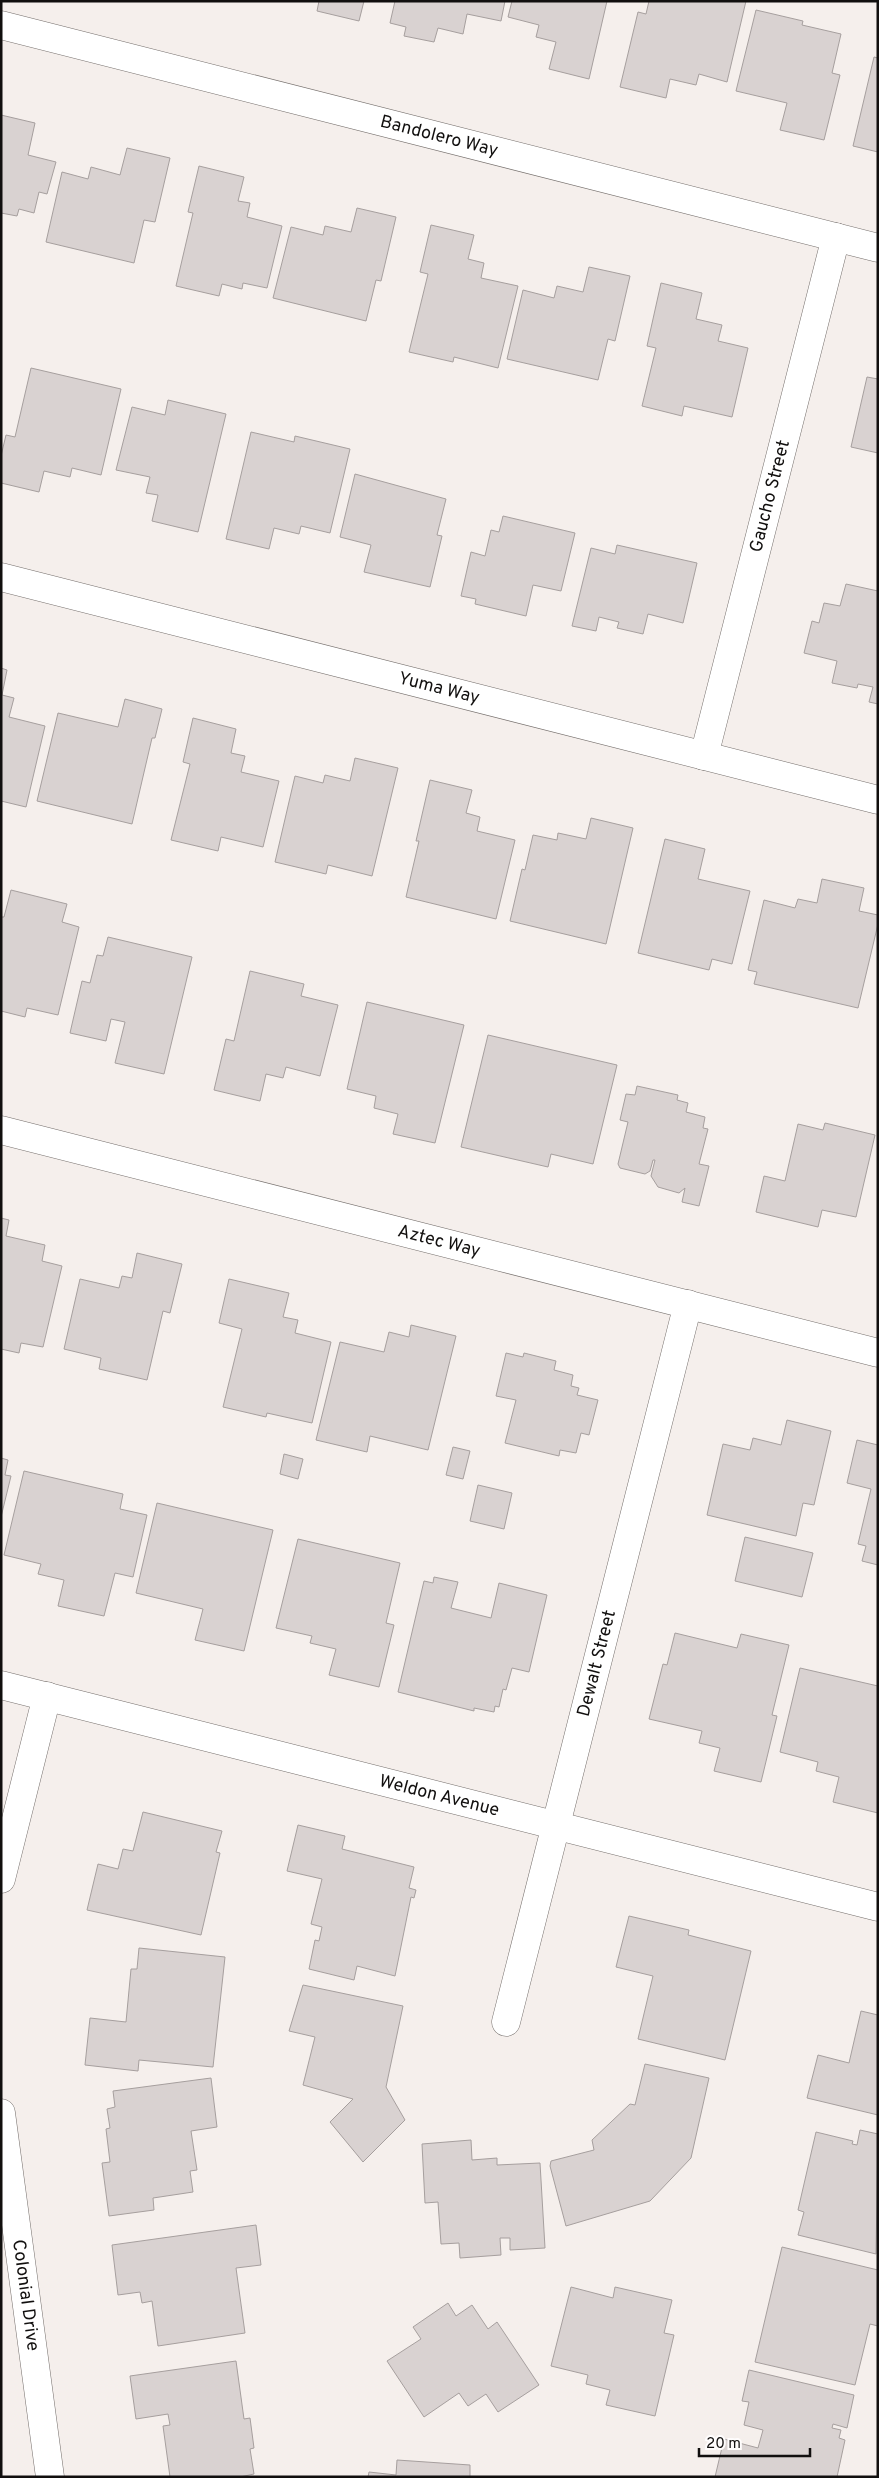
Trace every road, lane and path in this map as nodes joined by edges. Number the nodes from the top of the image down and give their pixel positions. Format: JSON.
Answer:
{"nodes":[{"id":1,"x":1,"y":25,"type":"edge"},
{"id":2,"x":836,"y":237,"type":"junction"},
{"id":3,"x":878,"y":248,"type":"edge"},
{"id":4,"x":1,"y":577,"type":"edge"},
{"id":5,"x":704,"y":756,"type":"junction"},
{"id":6,"x":878,"y":800,"type":"edge"},
{"id":7,"x":1,"y":1130,"type":"edge"},
{"id":8,"x":688,"y":1304,"type":"junction"},
{"id":9,"x":878,"y":1352,"type":"edge"},
{"id":10,"x":1,"y":1685,"type":"edge"},
{"id":11,"x":47,"y":1696,"type":"junction"},
{"id":12,"x":556,"y":1825,"type":"junction"},
{"id":13,"x":1,"y":1879,"type":"edge"},
{"id":14,"x":878,"y":1907,"type":"edge"},
{"id":15,"x":506,"y":2022,"type":"dead end"},
{"id":16,"x":1,"y":2113,"type":"edge"},
{"id":17,"x":4,"y":2160,"type":"edge"},
{"id":18,"x":50,"y":2477,"type":"edge"}],
"edges":[{"from":1,"to":2,"type":"street","name":"Bandolero Way"},
{"from":2,"to":3,"type":"street","name":"Bandolero Way"},
{"from":2,"to":5,"type":"street","name":"Gaucho Street"},
{"from":4,"to":5,"type":"street","name":"Yuma Way"},
{"from":5,"to":6,"type":"street","name":"Yuma Way"},
{"from":7,"to":8,"type":"street","name":"Aztec Way"},
{"from":8,"to":9,"type":"street","name":"Aztec Way"},
{"from":8,"to":12,"type":"street","name":"Dewalt Street"},
{"from":10,"to":11,"type":"street","name":"Weldon Avenue"},
{"from":11,"to":12,"type":"street","name":"Weldon Avenue"},
{"from":11,"to":13,"type":"street"},
{"from":12,"to":14,"type":"street","name":"Weldon Avenue"},
{"from":12,"to":15,"type":"street","name":"Dewalt Street"},
{"from":16,"to":17,"type":"street","name":"Colonial Drive"},
{"from":17,"to":18,"type":"street","name":"Colonial Drive"}]}
